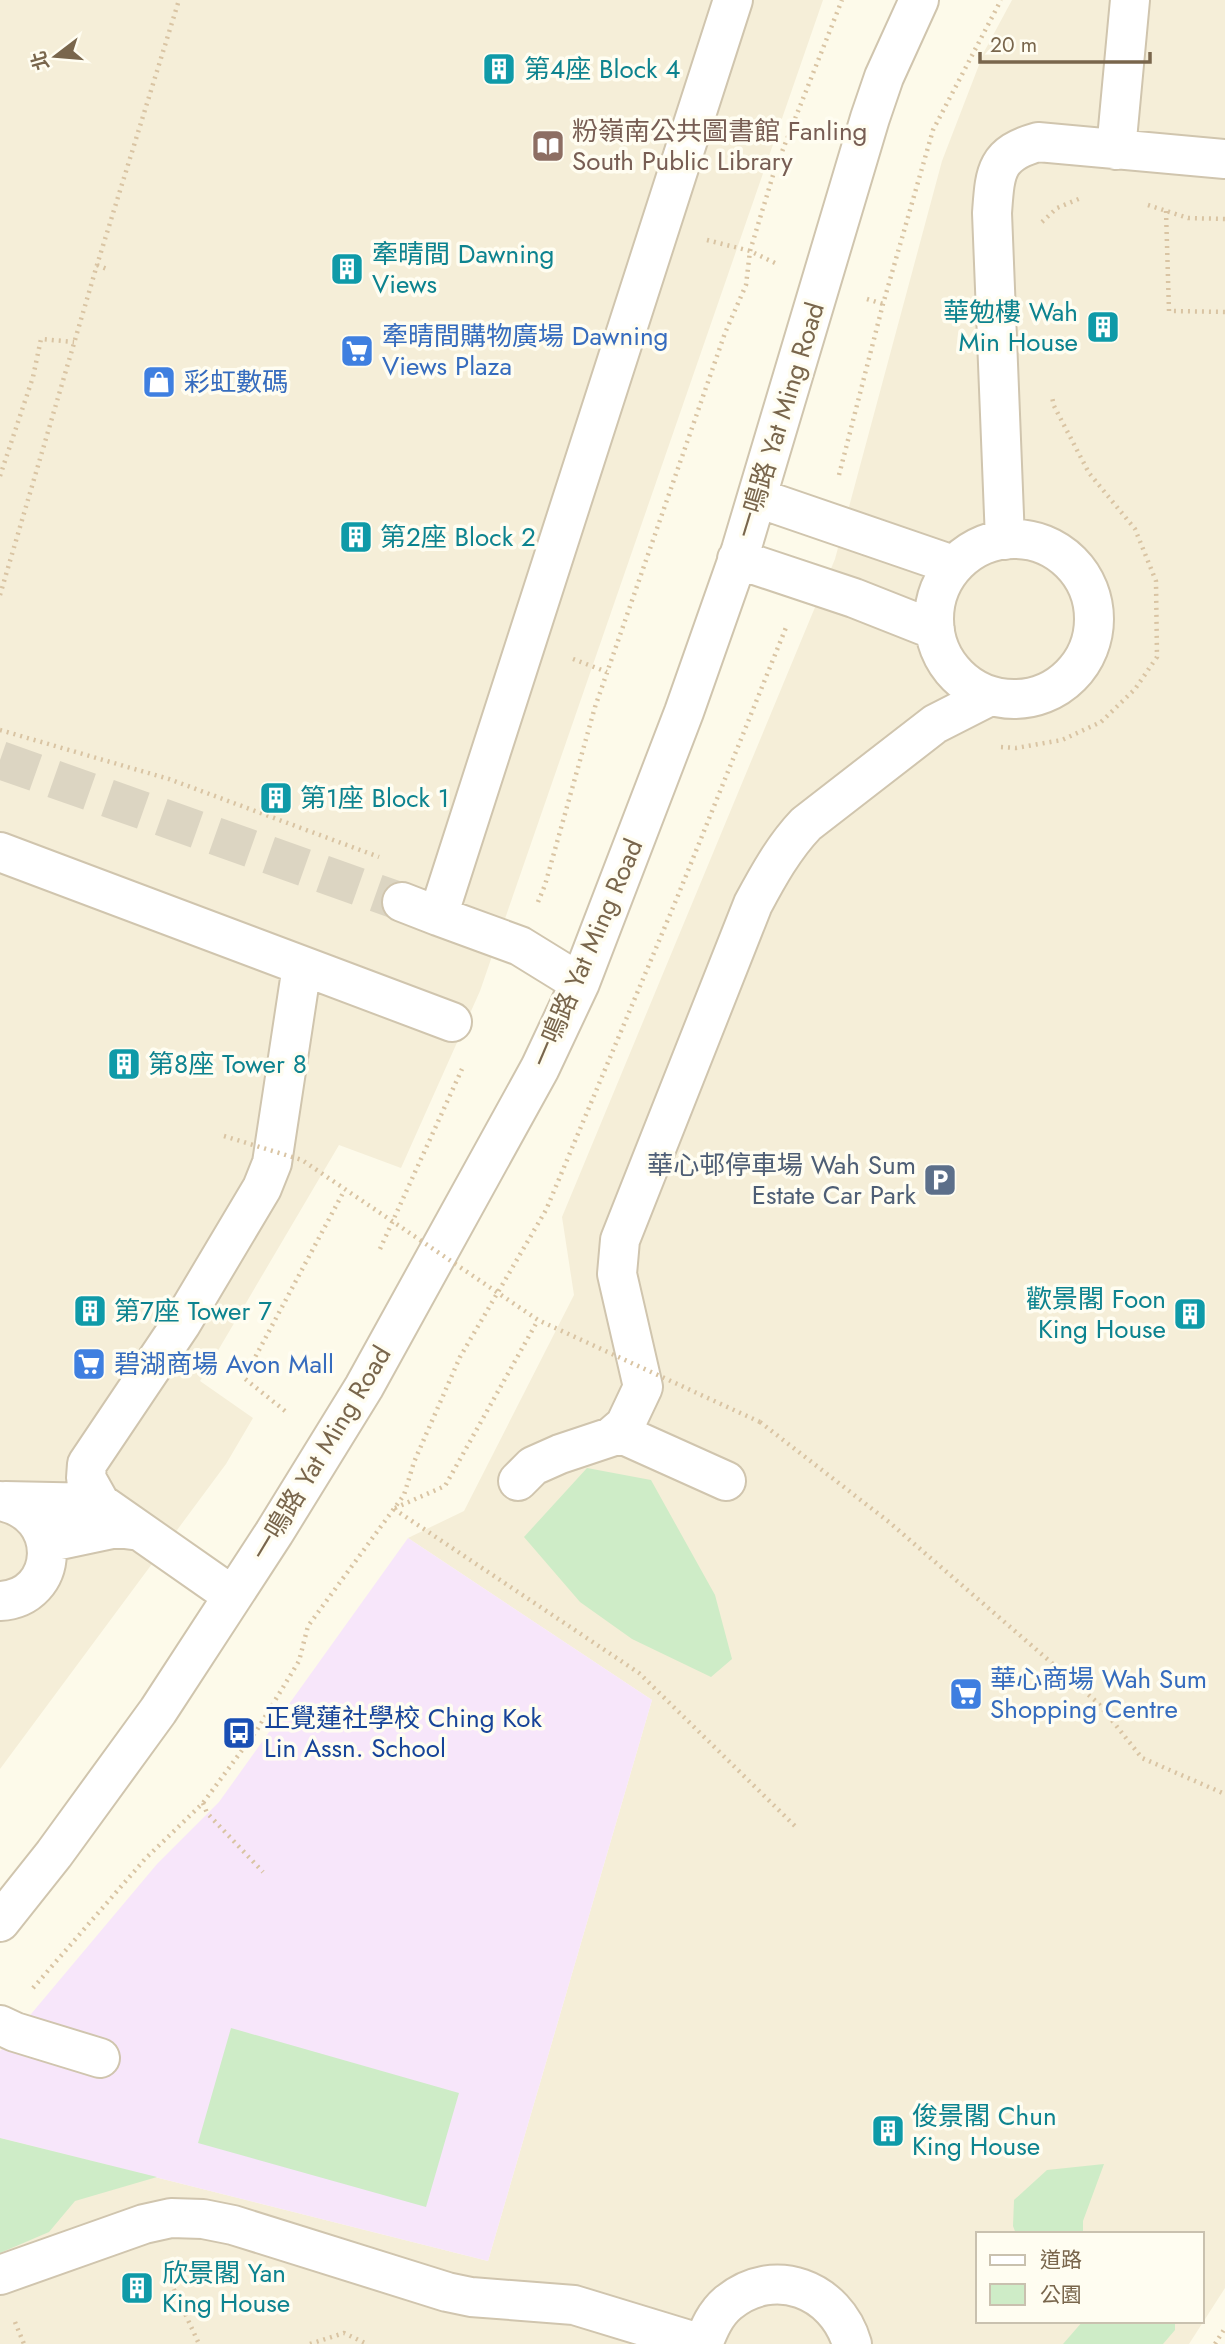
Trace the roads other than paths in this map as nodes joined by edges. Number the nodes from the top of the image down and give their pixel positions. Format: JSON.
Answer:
{"nodes":[{"id":1,"x":733,"y":0,"type":"edge"},
{"id":2,"x":919,"y":0,"type":"edge"},
{"id":3,"x":1130,"y":0,"type":"edge"},
{"id":4,"x":1116,"y":150,"type":"junction"},
{"id":5,"x":1225,"y":159,"type":"edge"},
{"id":6,"x":758,"y":498,"type":"junction"},
{"id":7,"x":1004,"y":540,"type":"junction"},
{"id":8,"x":737,"y":559,"type":"junction"},
{"id":9,"x":953,"y":565,"type":"junction"},
{"id":10,"x":935,"y":629,"type":"junction"},
{"id":11,"x":990,"y":696,"type":"junction"},
{"id":12,"x":0,"y":852,"type":"edge"},
{"id":13,"x":402,"y":902,"type":"tunnel mouth"},
{"id":14,"x":438,"y":916,"type":"junction"},
{"id":15,"x":302,"y":966,"type":"junction"},
{"id":16,"x":580,"y":984,"type":"junction"},
{"id":17,"x":452,"y":1022,"type":"dead end"},
{"id":18,"x":617,"y":1432,"type":"junction"},
{"id":19,"x":518,"y":1481,"type":"dead end"},
{"id":20,"x":726,"y":1481,"type":"dead end"},
{"id":21,"x":0,"y":1501,"type":"edge"},
{"id":22,"x":100,"y":1503,"type":"junction"},
{"id":23,"x":140,"y":1531,"type":"junction"},
{"id":24,"x":46,"y":1544,"type":"junction"},
{"id":25,"x":233,"y":1595,"type":"junction"},
{"id":26,"x":0,"y":1601,"type":"edge"},
{"id":27,"x":0,"y":1922,"type":"edge"},
{"id":28,"x":0,"y":2025,"type":"edge"},
{"id":29,"x":100,"y":2058,"type":"dead end"},
{"id":30,"x":0,"y":2275,"type":"edge"},
{"id":31,"x":702,"y":2344,"type":"edge"},
{"id":32,"x":852,"y":2344,"type":"edge"}],
"edges":[{"from":1,"to":14,"type":"street"},
{"from":2,"to":6,"type":"street","name":"一鳴路 Yat Ming Road"},
{"from":3,"to":4,"type":"street"},
{"from":4,"to":5,"type":"street"},
{"from":4,"to":7,"type":"street"},
{"from":6,"to":8,"type":"street","name":"一鳴路 Yat Ming Road"},
{"from":6,"to":9,"type":"street"},
{"from":7,"to":9,"type":"street"},
{"from":7,"to":11,"type":"street"},
{"from":8,"to":10,"type":"street"},
{"from":8,"to":16,"type":"street","name":"一鳴路 Yat Ming Road"},
{"from":9,"to":10,"type":"street"},
{"from":10,"to":11,"type":"street"},
{"from":11,"to":18,"type":"street"},
{"from":12,"to":15,"type":"street"},
{"from":13,"to":14,"type":"street"},
{"from":14,"to":16,"type":"street"},
{"from":15,"to":17,"type":"street"},
{"from":15,"to":22,"type":"street"},
{"from":16,"to":25,"type":"street","name":"一鳴路 Yat Ming Road"},
{"from":18,"to":19,"type":"street"},
{"from":18,"to":20,"type":"street"},
{"from":21,"to":22,"type":"street"},
{"from":21,"to":24,"type":"street"},
{"from":22,"to":23,"type":"street"},
{"from":23,"to":24,"type":"street"},
{"from":23,"to":25,"type":"street"},
{"from":24,"to":26,"type":"street"},
{"from":25,"to":27,"type":"street","name":"一鳴路 Yat Ming Road"},
{"from":28,"to":29,"type":"street"},
{"from":30,"to":31,"type":"street"},
{"from":31,"to":32,"type":"street"}]}
